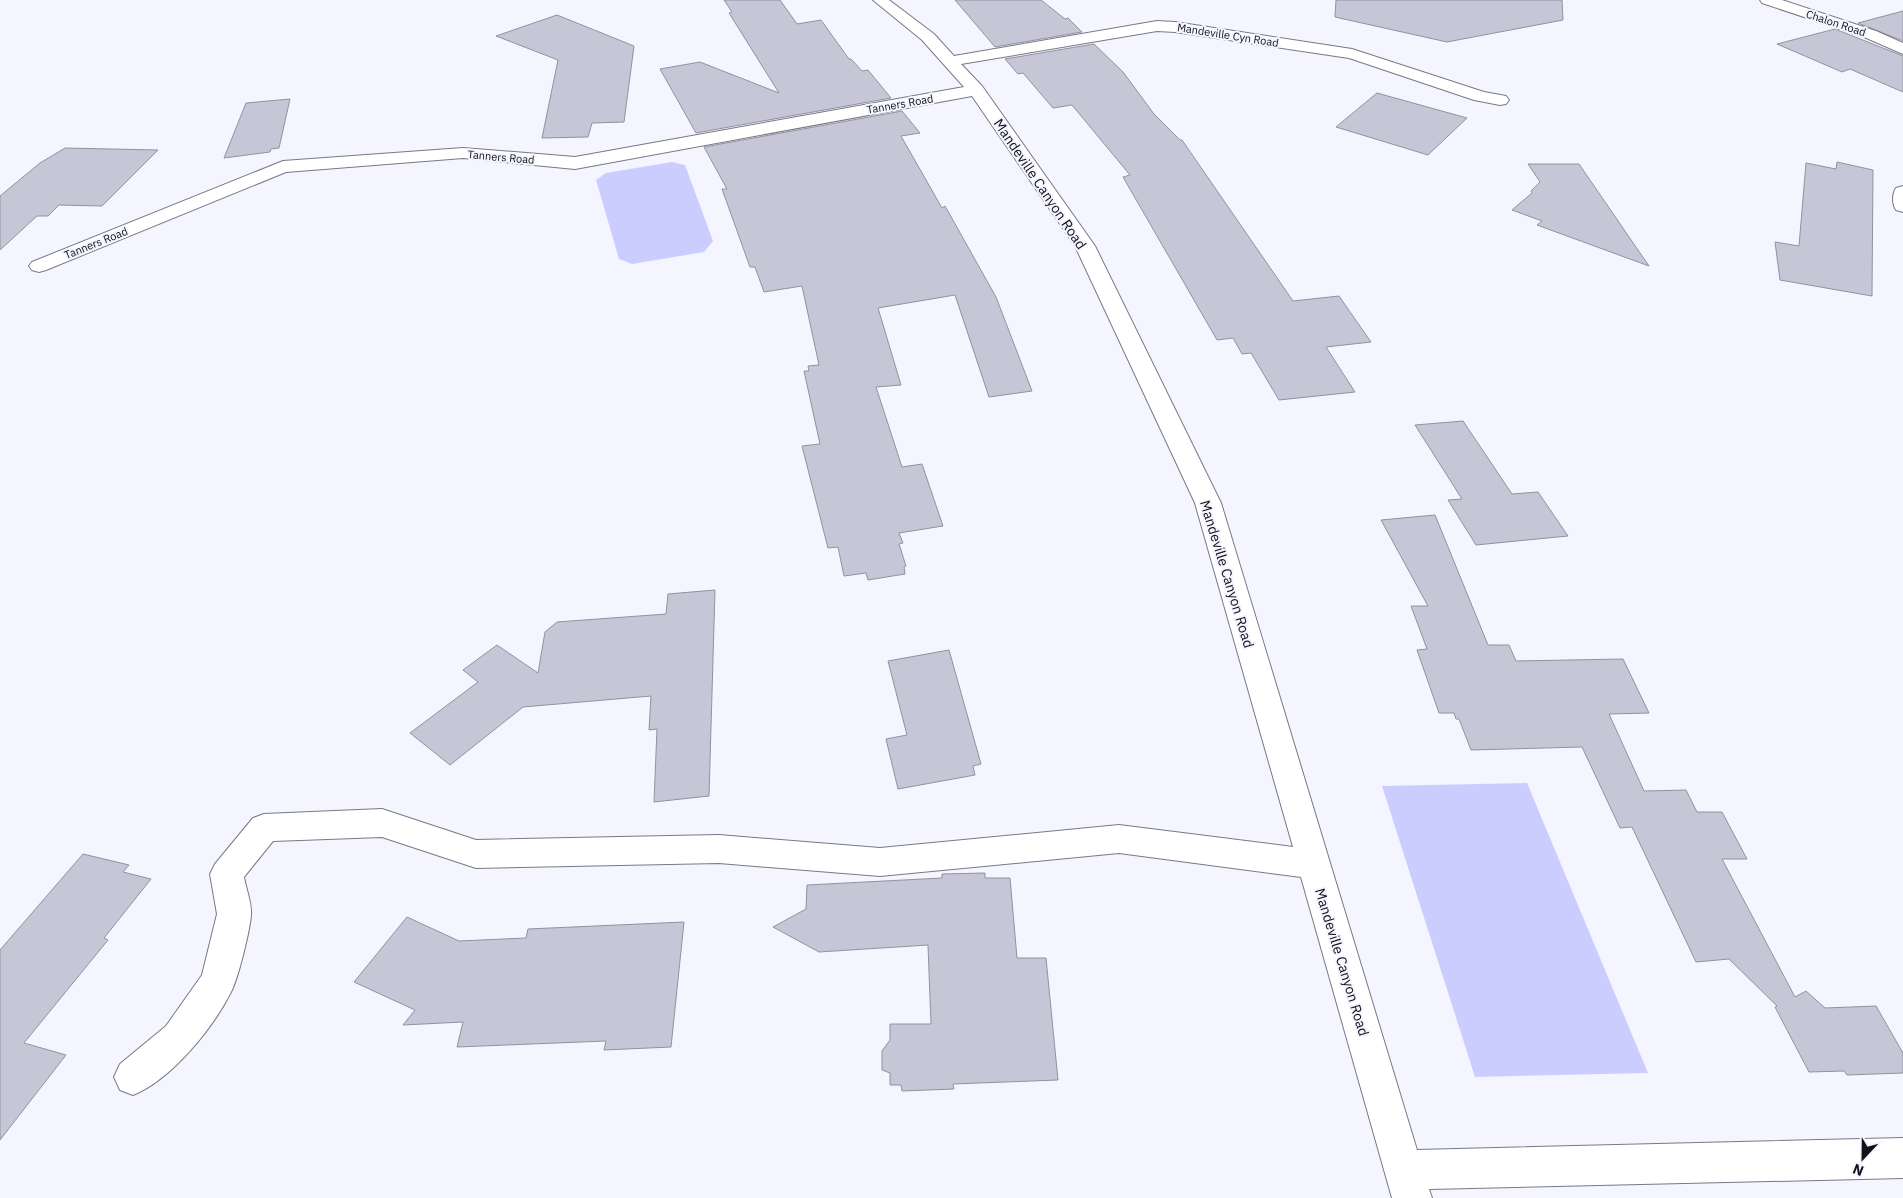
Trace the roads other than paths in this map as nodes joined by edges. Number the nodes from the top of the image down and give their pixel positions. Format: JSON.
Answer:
{"nodes":[{"id":1,"x":880,"y":0,"type":"edge"},
{"id":2,"x":1767,"y":0,"type":"edge"},
{"id":3,"x":1903,"y":49,"type":"edge"},
{"id":4,"x":950,"y":61,"type":"junction"},
{"id":5,"x":976,"y":90,"type":"junction"},
{"id":6,"x":1500,"y":100,"type":"dead end"},
{"id":7,"x":1903,"y":192,"type":"edge"},
{"id":8,"x":1903,"y":206,"type":"edge"},
{"id":9,"x":39,"y":266,"type":"dead end"},
{"id":10,"x":1313,"y":864,"type":"junction"},
{"id":11,"x":134,"y":1077,"type":"dead end"},
{"id":12,"x":1903,"y":1158,"type":"edge"},
{"id":13,"x":1408,"y":1184,"type":"edge"}],
"edges":[{"from":1,"to":4,"type":"street","name":"Mandeville Canyon Road"},
{"from":2,"to":3,"type":"street","name":"Chalon Road"},
{"from":4,"to":5,"type":"street","name":"Mandeville Canyon Road"},
{"from":4,"to":6,"type":"street","name":"Mandeville Cyn Road"},
{"from":5,"to":9,"type":"street","name":"Tanners Road"},
{"from":5,"to":10,"type":"street","name":"Mandeville Canyon Road"},
{"from":7,"to":8,"type":"street"},
{"from":10,"to":11,"type":"street"},
{"from":10,"to":13,"type":"street","name":"Mandeville Canyon Road"},
{"from":12,"to":13,"type":"street"}]}
